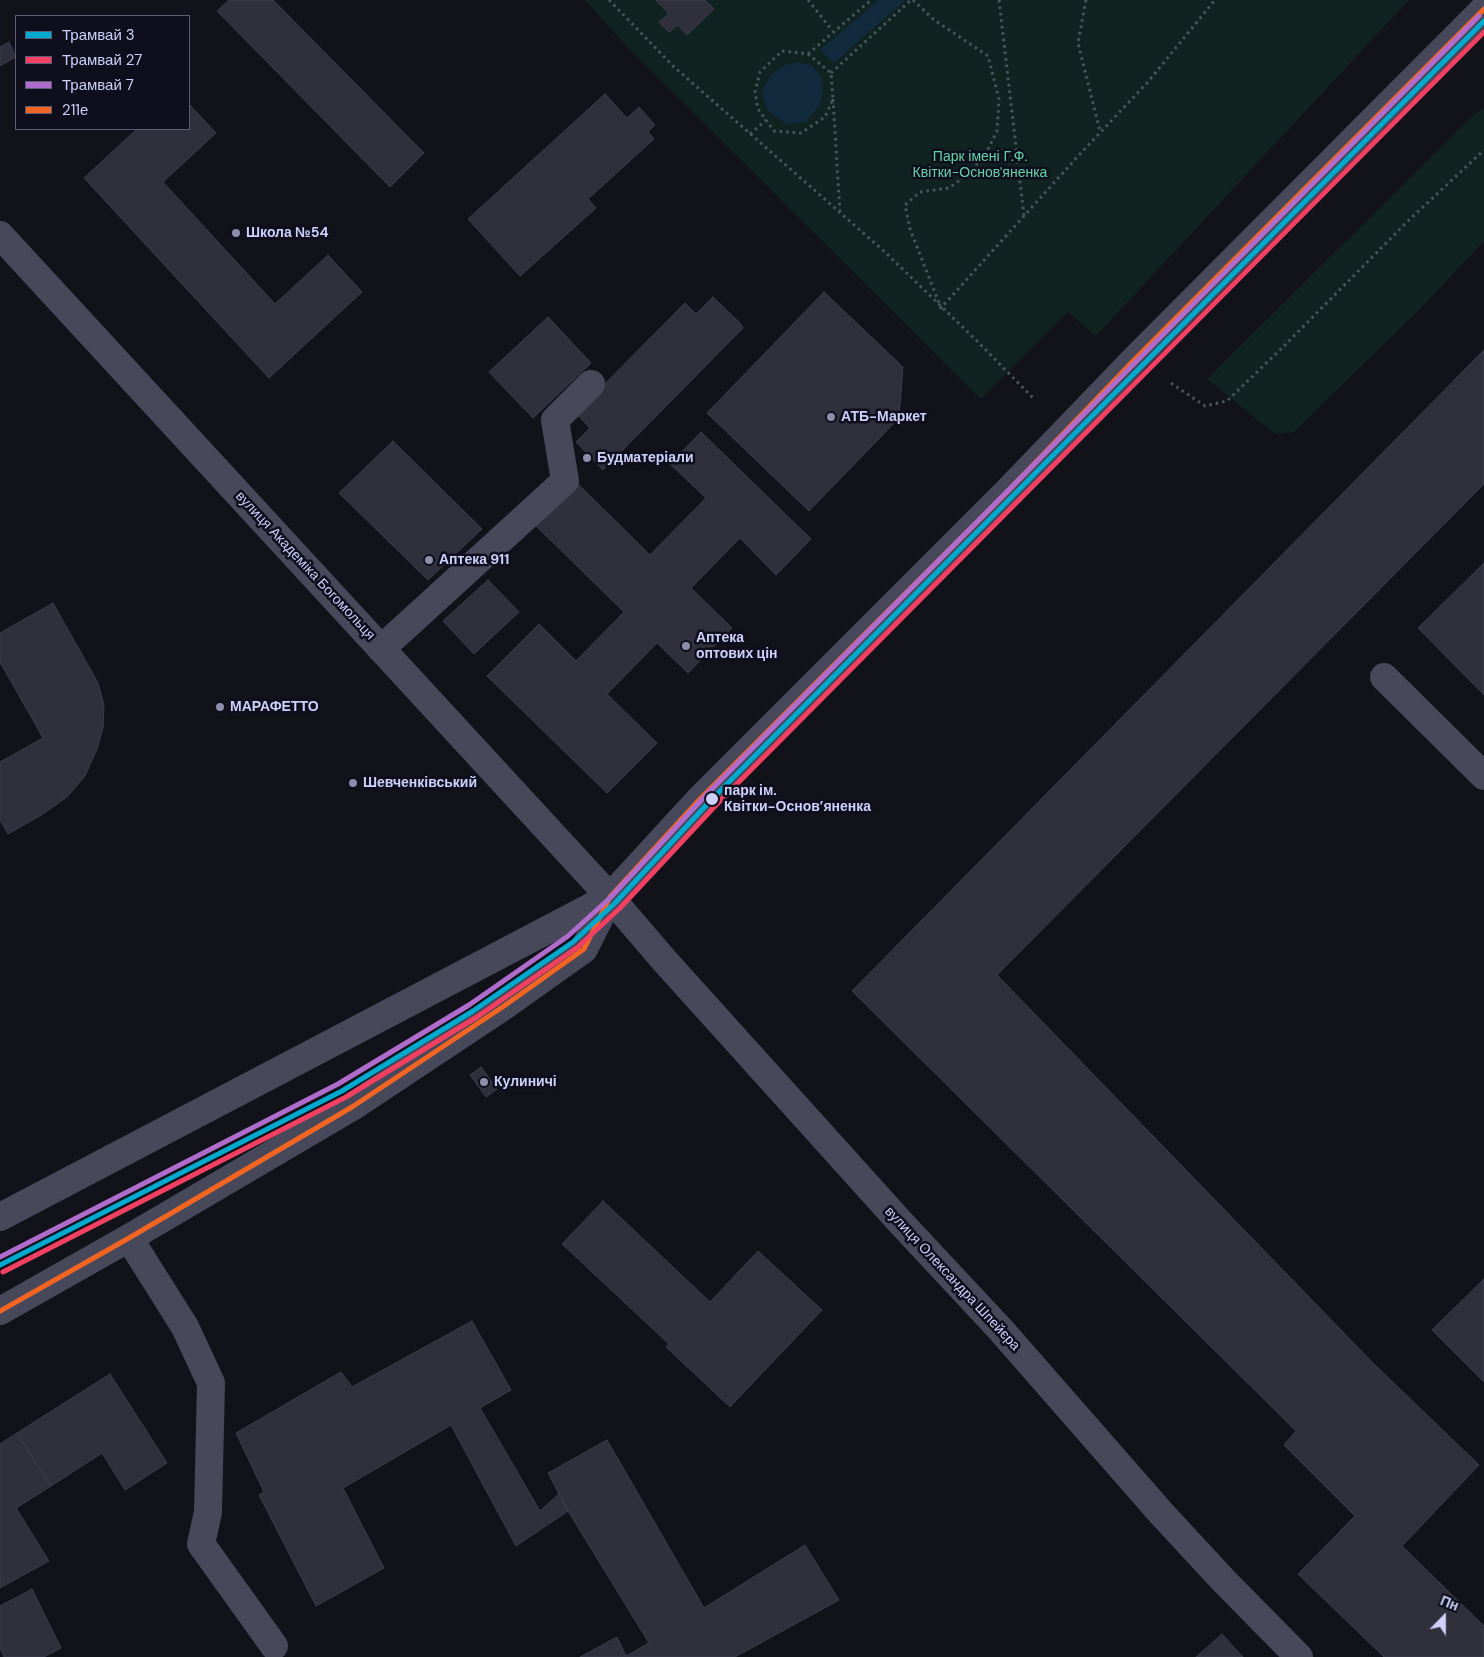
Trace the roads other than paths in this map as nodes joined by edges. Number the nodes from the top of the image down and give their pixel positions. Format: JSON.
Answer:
{"nodes":[{"id":1,"x":1484,"y":9,"type":"edge"},
{"id":2,"x":0,"y":235,"type":"edge"},
{"id":3,"x":591,"y":384,"type":"dead end"},
{"id":4,"x":381,"y":649,"type":"junction"},
{"id":5,"x":1384,"y":677,"type":"dead end"},
{"id":6,"x":1484,"y":776,"type":"edge"},
{"id":7,"x":610,"y":897,"type":"junction"},
{"id":8,"x":0,"y":1217,"type":"edge"},
{"id":9,"x":130,"y":1238,"type":"junction"},
{"id":10,"x":0,"y":1311,"type":"edge"},
{"id":11,"x":274,"y":1646,"type":"dead end"},
{"id":12,"x":1299,"y":1657,"type":"edge"}],
"edges":[{"from":1,"to":7,"type":"street"},
{"from":2,"to":4,"type":"street","name":"вулиця Академіка Богомольця"},
{"from":3,"to":4,"type":"street"},
{"from":4,"to":7,"type":"street","name":"вулиця Академіка Богомольця"},
{"from":5,"to":6,"type":"street"},
{"from":7,"to":8,"type":"street"},
{"from":7,"to":9,"type":"street"},
{"from":7,"to":12,"type":"street","name":"вулиця Олександра Шпейєра"},
{"from":9,"to":10,"type":"street"},
{"from":9,"to":11,"type":"street"}]}
